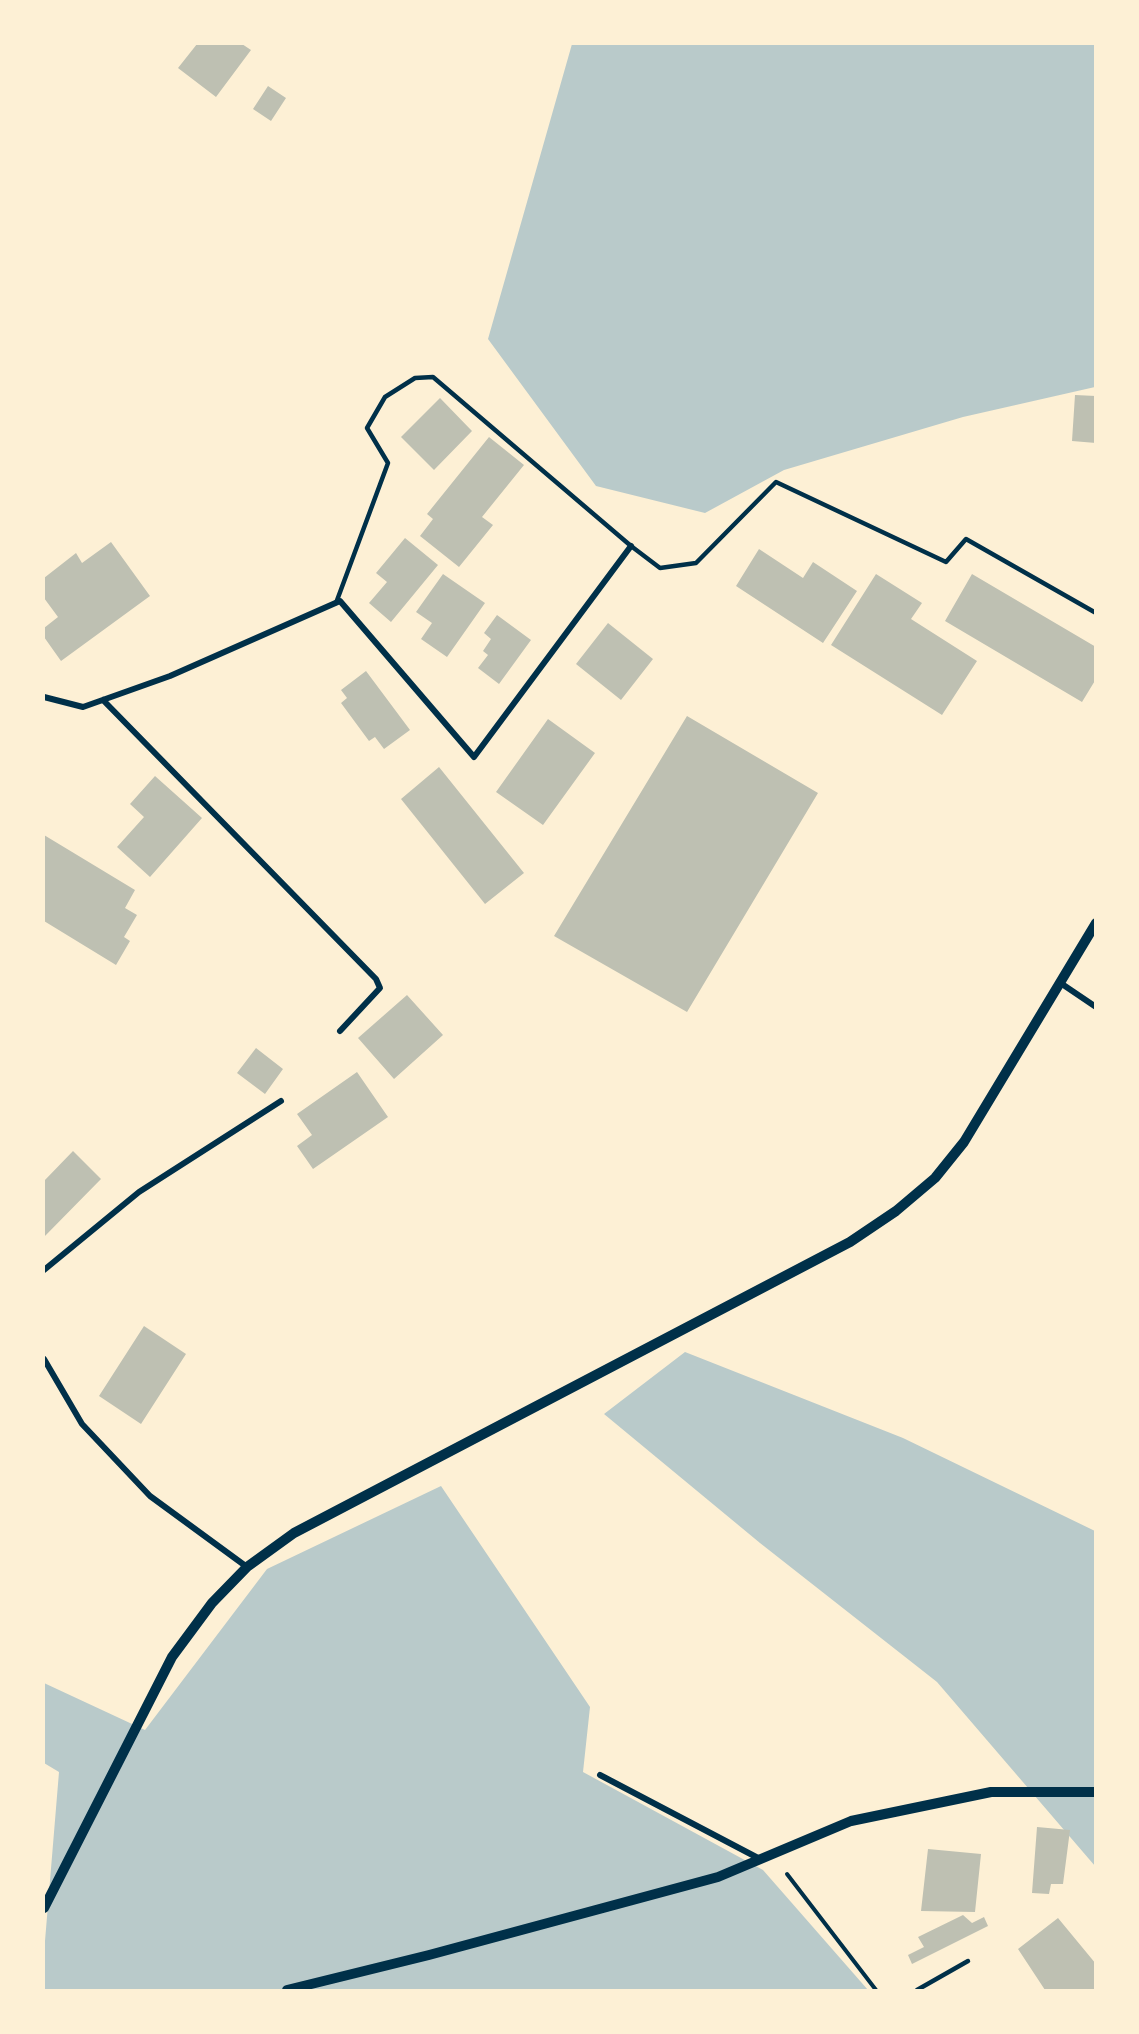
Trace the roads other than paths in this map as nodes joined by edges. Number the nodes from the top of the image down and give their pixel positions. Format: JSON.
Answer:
{"nodes":[{"id":1,"x":631,"y":546,"type":"junction"},
{"id":2,"x":336,"y":603,"type":"junction"},
{"id":3,"x":1095,"y":613,"type":"edge"},
{"id":4,"x":44,"y":697,"type":"edge"},
{"id":5,"x":104,"y":700,"type":"junction"},
{"id":6,"x":1095,"y":923,"type":"edge"},
{"id":7,"x":1059,"y":982,"type":"junction"},
{"id":8,"x":1095,"y":1007,"type":"edge"},
{"id":9,"x":340,"y":1031,"type":"dead end"},
{"id":10,"x":281,"y":1101,"type":"dead end"},
{"id":11,"x":44,"y":1270,"type":"edge"},
{"id":12,"x":44,"y":1359,"type":"edge"},
{"id":13,"x":247,"y":1567,"type":"junction"},
{"id":14,"x":600,"y":1775,"type":"dead end"},
{"id":15,"x":1095,"y":1792,"type":"edge"},
{"id":16,"x":761,"y":1859,"type":"junction"},
{"id":17,"x":44,"y":1908,"type":"edge"},
{"id":18,"x":968,"y":1961,"type":"dead end"},
{"id":19,"x":287,"y":1990,"type":"edge"},
{"id":20,"x":917,"y":1990,"type":"edge"}],
"edges":[{"from":1,"to":2,"type":"street"},
{"from":1,"to":2,"type":"lane"},
{"from":1,"to":3,"type":"lane"},
{"from":2,"to":5,"type":"street"},
{"from":4,"to":5,"type":"street"},
{"from":5,"to":9,"type":"street"},
{"from":6,"to":7,"type":"street"},
{"from":7,"to":8,"type":"street"},
{"from":7,"to":13,"type":"street"},
{"from":10,"to":11,"type":"street"},
{"from":12,"to":13,"type":"street"},
{"from":13,"to":17,"type":"street"},
{"from":14,"to":16,"type":"street"},
{"from":15,"to":16,"type":"street"},
{"from":16,"to":19,"type":"street"},
{"from":18,"to":20,"type":"lane"}]}
